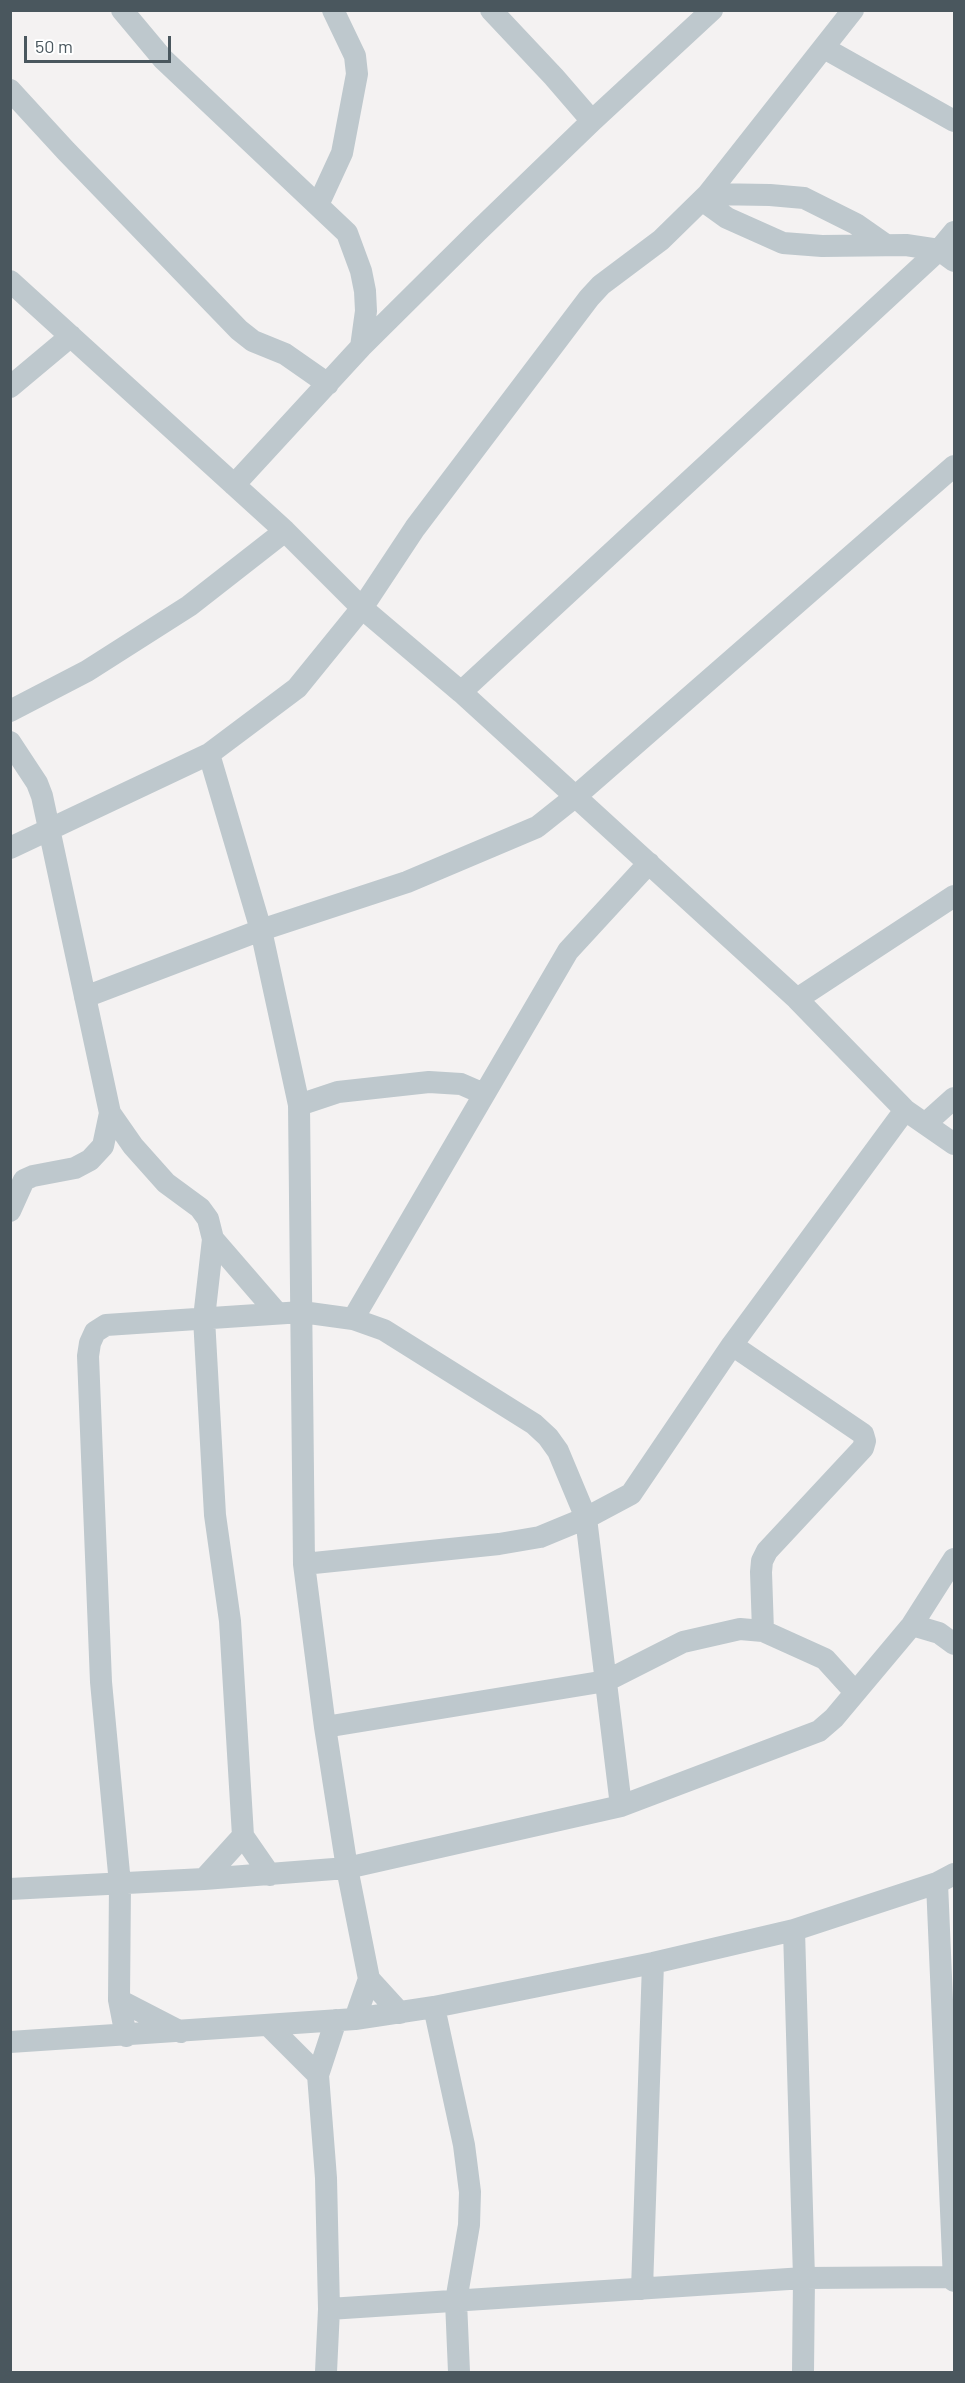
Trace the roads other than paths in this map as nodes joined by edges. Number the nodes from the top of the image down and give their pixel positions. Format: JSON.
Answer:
{"nodes":[{"id":1,"x":122,"y":10,"type":"edge"},
{"id":2,"x":333,"y":10,"type":"edge"},
{"id":3,"x":491,"y":10,"type":"edge"},
{"id":4,"x":712,"y":10,"type":"edge"},
{"id":5,"x":853,"y":10,"type":"edge"},
{"id":6,"x":824,"y":48,"type":"junction"},
{"id":7,"x":10,"y":90,"type":"edge"},
{"id":8,"x":592,"y":120,"type":"junction"},
{"id":9,"x":954,"y":121,"type":"edge"},
{"id":10,"x":705,"y":197,"type":"junction"},
{"id":11,"x":318,"y":205,"type":"junction"},
{"id":12,"x":954,"y":232,"type":"edge"},
{"id":13,"x":886,"y":245,"type":"junction"},
{"id":14,"x":950,"y":258,"type":"edge"},
{"id":15,"x":10,"y":281,"type":"edge"},
{"id":16,"x":71,"y":336,"type":"junction"},
{"id":17,"x":361,"y":347,"type":"junction"},
{"id":18,"x":328,"y":384,"type":"junction"},
{"id":19,"x":10,"y":387,"type":"edge"},
{"id":20,"x":954,"y":466,"type":"edge"},
{"id":21,"x":234,"y":485,"type":"junction"},
{"id":22,"x":285,"y":531,"type":"junction"},
{"id":23,"x":362,"y":608,"type":"junction"},
{"id":24,"x":461,"y":692,"type":"junction"},
{"id":25,"x":10,"y":711,"type":"edge"},
{"id":26,"x":10,"y":742,"type":"edge"},
{"id":27,"x":209,"y":754,"type":"junction"},
{"id":28,"x":576,"y":796,"type":"junction"},
{"id":29,"x":50,"y":828,"type":"junction"},
{"id":30,"x":10,"y":848,"type":"edge"},
{"id":31,"x":648,"y":863,"type":"junction"},
{"id":32,"x":954,"y":896,"type":"edge"},
{"id":33,"x":261,"y":930,"type":"junction"},
{"id":34,"x":85,"y":997,"type":"junction"},
{"id":35,"x":797,"y":999,"type":"junction"},
{"id":36,"x":484,"y":1094,"type":"junction"},
{"id":37,"x":954,"y":1098,"type":"edge"},
{"id":38,"x":299,"y":1105,"type":"junction"},
{"id":39,"x":905,"y":1110,"type":"junction"},
{"id":40,"x":110,"y":1113,"type":"junction"},
{"id":41,"x":925,"y":1124,"type":"junction"},
{"id":42,"x":954,"y":1144,"type":"edge"},
{"id":43,"x":10,"y":1211,"type":"edge"},
{"id":44,"x":213,"y":1239,"type":"junction"},
{"id":45,"x":302,"y":1312,"type":"junction"},
{"id":46,"x":277,"y":1313,"type":"junction"},
{"id":47,"x":204,"y":1318,"type":"junction"},
{"id":48,"x":353,"y":1319,"type":"junction"},
{"id":49,"x":732,"y":1345,"type":"junction"},
{"id":50,"x":586,"y":1518,"type":"junction"},
{"id":51,"x":954,"y":1559,"type":"edge"},
{"id":52,"x":304,"y":1564,"type":"junction"},
{"id":53,"x":912,"y":1625,"type":"junction"},
{"id":54,"x":763,"y":1631,"type":"junction"},
{"id":55,"x":954,"y":1644,"type":"edge"},
{"id":56,"x":606,"y":1681,"type":"junction"},
{"id":57,"x":855,"y":1692,"type":"junction"},
{"id":58,"x":325,"y":1727,"type":"junction"},
{"id":59,"x":621,"y":1806,"type":"junction"},
{"id":60,"x":243,"y":1836,"type":"junction"},
{"id":61,"x":347,"y":1868,"type":"junction"},
{"id":62,"x":270,"y":1875,"type":"junction"},
{"id":63,"x":946,"y":1878,"type":"edge"},
{"id":64,"x":204,"y":1880,"type":"junction"},
{"id":65,"x":120,"y":1884,"type":"junction"},
{"id":66,"x":10,"y":1889,"type":"edge"},
{"id":67,"x":794,"y":1930,"type":"junction"},
{"id":68,"x":653,"y":1964,"type":"junction"},
{"id":69,"x":369,"y":1979,"type":"junction"},
{"id":70,"x":119,"y":2000,"type":"junction"},
{"id":71,"x":434,"y":2007,"type":"junction"},
{"id":72,"x":400,"y":2013,"type":"junction"},
{"id":73,"x":345,"y":2019,"type":"junction"},
{"id":74,"x":268,"y":2025,"type":"junction"},
{"id":75,"x":181,"y":2032,"type":"junction"},
{"id":76,"x":126,"y":2036,"type":"junction"},
{"id":77,"x":10,"y":2042,"type":"edge"},
{"id":78,"x":318,"y":2075,"type":"junction"},
{"id":79,"x":804,"y":2278,"type":"junction"},
{"id":80,"x":954,"y":2278,"type":"edge"},
{"id":81,"x":642,"y":2289,"type":"junction"},
{"id":82,"x":456,"y":2301,"type":"junction"},
{"id":83,"x":329,"y":2309,"type":"junction"},
{"id":84,"x":326,"y":2373,"type":"edge"},
{"id":85,"x":459,"y":2373,"type":"edge"},
{"id":86,"x":803,"y":2373,"type":"edge"}],
"edges":[{"from":1,"to":11,"type":"street"},
{"from":2,"to":11,"type":"street"},
{"from":3,"to":8,"type":"street"},
{"from":4,"to":8,"type":"street"},
{"from":5,"to":6,"type":"street"},
{"from":6,"to":9,"type":"street"},
{"from":6,"to":10,"type":"street"},
{"from":7,"to":18,"type":"street"},
{"from":8,"to":17,"type":"street"},
{"from":10,"to":13,"type":"street"},
{"from":10,"to":13,"type":"street"},
{"from":10,"to":23,"type":"street"},
{"from":11,"to":17,"type":"street"},
{"from":12,"to":14,"type":"street"},
{"from":13,"to":14,"type":"street"},
{"from":14,"to":24,"type":"street"},
{"from":15,"to":16,"type":"street"},
{"from":16,"to":19,"type":"street"},
{"from":16,"to":21,"type":"street"},
{"from":17,"to":18,"type":"street"},
{"from":18,"to":21,"type":"street"},
{"from":20,"to":28,"type":"street"},
{"from":21,"to":22,"type":"street"},
{"from":22,"to":23,"type":"street"},
{"from":22,"to":25,"type":"street"},
{"from":23,"to":24,"type":"street"},
{"from":23,"to":27,"type":"street"},
{"from":24,"to":28,"type":"street"},
{"from":26,"to":29,"type":"street"},
{"from":27,"to":29,"type":"street"},
{"from":27,"to":33,"type":"street"},
{"from":28,"to":31,"type":"street"},
{"from":28,"to":33,"type":"street"},
{"from":29,"to":30,"type":"street"},
{"from":29,"to":34,"type":"street"},
{"from":31,"to":35,"type":"street"},
{"from":31,"to":36,"type":"street"},
{"from":32,"to":35,"type":"street"},
{"from":33,"to":34,"type":"street"},
{"from":33,"to":38,"type":"street"},
{"from":34,"to":40,"type":"street"},
{"from":35,"to":39,"type":"street"},
{"from":36,"to":38,"type":"street"},
{"from":36,"to":48,"type":"street"},
{"from":37,"to":41,"type":"street"},
{"from":38,"to":45,"type":"street"},
{"from":39,"to":41,"type":"street"},
{"from":39,"to":49,"type":"street"},
{"from":40,"to":43,"type":"street"},
{"from":40,"to":44,"type":"street"},
{"from":41,"to":42,"type":"street"},
{"from":44,"to":46,"type":"street"},
{"from":44,"to":47,"type":"street"},
{"from":45,"to":46,"type":"street"},
{"from":45,"to":48,"type":"street"},
{"from":45,"to":52,"type":"street"},
{"from":46,"to":47,"type":"street"},
{"from":47,"to":60,"type":"street"},
{"from":47,"to":65,"type":"street"},
{"from":48,"to":50,"type":"street"},
{"from":49,"to":50,"type":"street"},
{"from":49,"to":54,"type":"street"},
{"from":50,"to":52,"type":"street"},
{"from":50,"to":56,"type":"street"},
{"from":51,"to":53,"type":"street"},
{"from":52,"to":58,"type":"street"},
{"from":53,"to":55,"type":"street"},
{"from":53,"to":57,"type":"street"},
{"from":54,"to":56,"type":"street"},
{"from":54,"to":57,"type":"street"},
{"from":56,"to":58,"type":"street"},
{"from":56,"to":59,"type":"street"},
{"from":57,"to":59,"type":"street"},
{"from":58,"to":61,"type":"street"},
{"from":59,"to":61,"type":"street"},
{"from":60,"to":62,"type":"street"},
{"from":60,"to":64,"type":"street"},
{"from":61,"to":62,"type":"street"},
{"from":61,"to":69,"type":"street"},
{"from":62,"to":64,"type":"street"},
{"from":63,"to":67,"type":"street"},
{"from":63,"to":80,"type":"street"},
{"from":64,"to":65,"type":"street"},
{"from":65,"to":66,"type":"street"},
{"from":65,"to":70,"type":"street"},
{"from":67,"to":68,"type":"street"},
{"from":67,"to":79,"type":"street"},
{"from":68,"to":71,"type":"street"},
{"from":68,"to":81,"type":"street"},
{"from":69,"to":72,"type":"street"},
{"from":69,"to":73,"type":"street"},
{"from":70,"to":75,"type":"street"},
{"from":70,"to":76,"type":"street"},
{"from":71,"to":72,"type":"street"},
{"from":71,"to":82,"type":"street"},
{"from":72,"to":73,"type":"street"},
{"from":73,"to":74,"type":"street"},
{"from":73,"to":78,"type":"street"},
{"from":74,"to":75,"type":"street"},
{"from":74,"to":78,"type":"street"},
{"from":75,"to":76,"type":"street"},
{"from":76,"to":77,"type":"street"},
{"from":78,"to":83,"type":"street"},
{"from":79,"to":80,"type":"street"},
{"from":79,"to":81,"type":"street"},
{"from":79,"to":86,"type":"street"},
{"from":81,"to":82,"type":"street"},
{"from":82,"to":83,"type":"street"},
{"from":82,"to":85,"type":"street"},
{"from":83,"to":84,"type":"street"}]}
